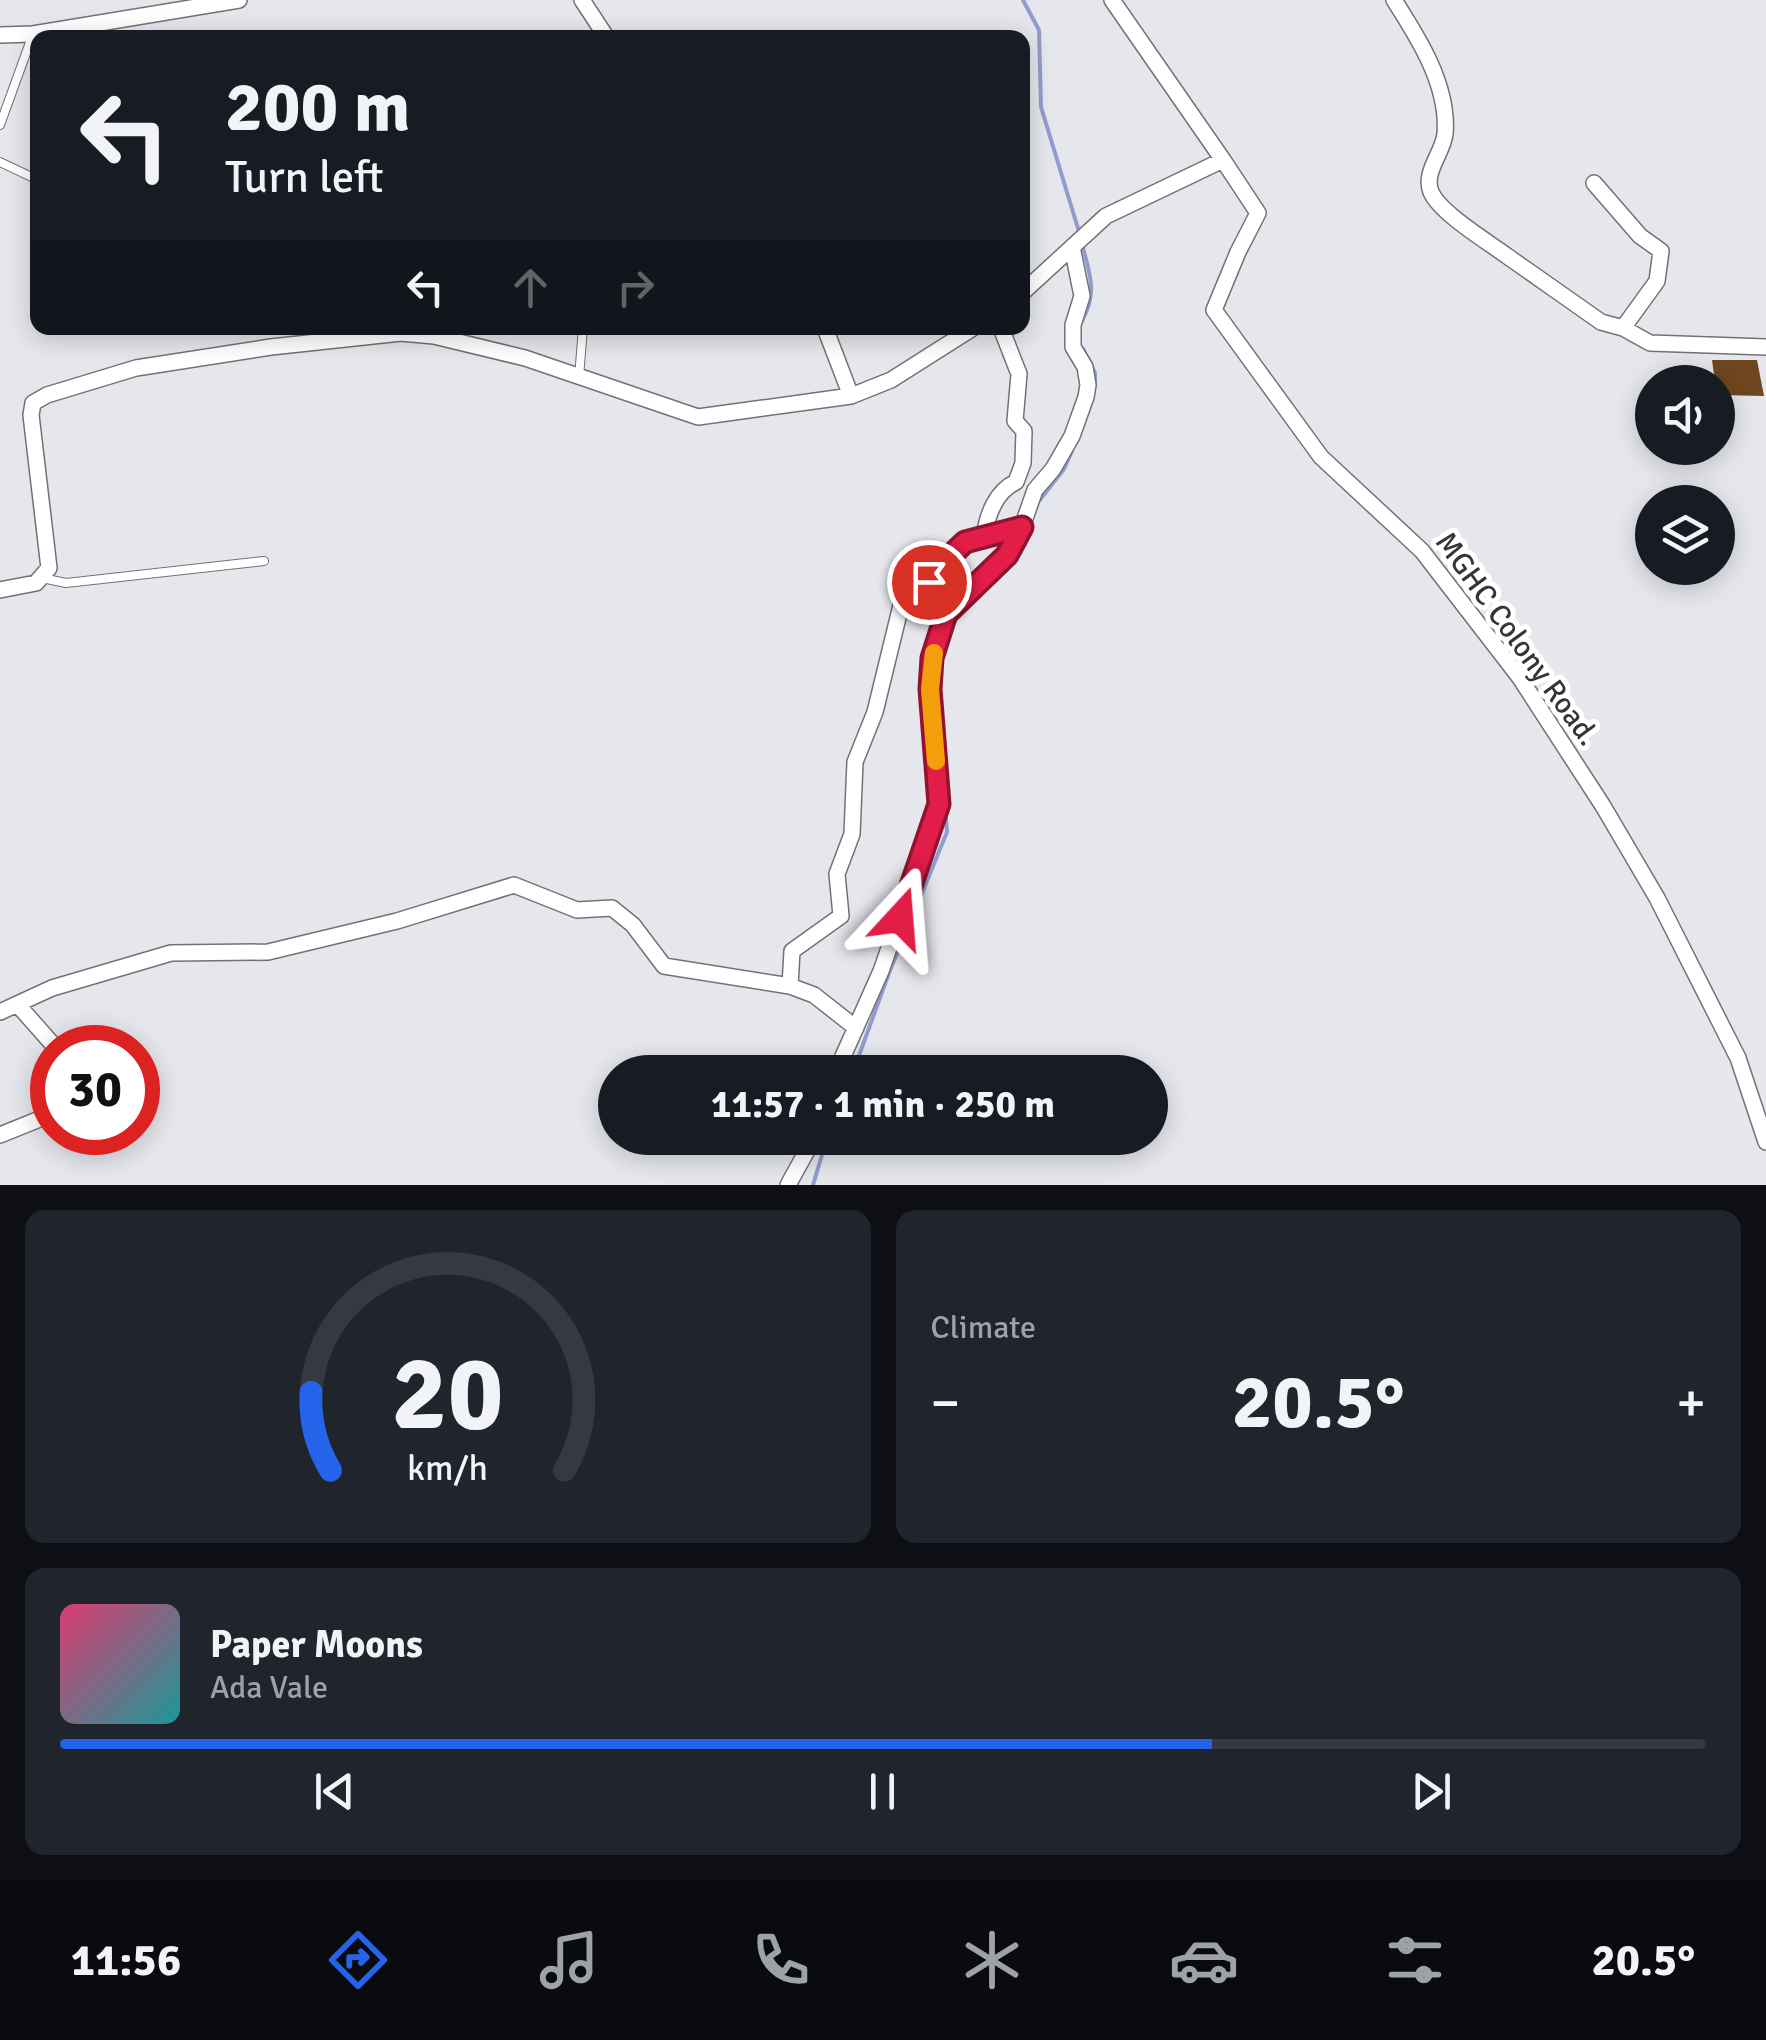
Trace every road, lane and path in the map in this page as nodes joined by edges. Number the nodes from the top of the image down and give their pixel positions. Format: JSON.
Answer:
{"nodes":[{"id":1,"x":238,"y":0,"type":"edge"},
{"id":2,"x":582,"y":0,"type":"edge"},
{"id":3,"x":1112,"y":0,"type":"edge"},
{"id":4,"x":1394,"y":0,"type":"edge"},
{"id":5,"x":57,"y":30,"type":"edge"},
{"id":6,"x":602,"y":30,"type":"edge"},
{"id":7,"x":30,"y":34,"type":"edge"},
{"id":8,"x":0,"y":35,"type":"edge"},
{"id":9,"x":30,"y":42,"type":"edge"},
{"id":10,"x":0,"y":125,"type":"edge"},
{"id":11,"x":1223,"y":160,"type":"junction"},
{"id":12,"x":0,"y":162,"type":"edge"},
{"id":13,"x":30,"y":176,"type":"edge"},
{"id":14,"x":1594,"y":183,"type":"dead end"},
{"id":15,"x":1078,"y":242,"type":"junction"},
{"id":16,"x":1030,"y":286,"type":"edge"},
{"id":17,"x":1623,"y":328,"type":"junction"},
{"id":18,"x":382,"y":335,"type":"edge"},
{"id":19,"x":423,"y":335,"type":"edge"},
{"id":20,"x":582,"y":335,"type":"edge"},
{"id":21,"x":828,"y":335,"type":"edge"},
{"id":22,"x":962,"y":335,"type":"edge"},
{"id":23,"x":1005,"y":335,"type":"edge"},
{"id":24,"x":1766,"y":347,"type":"edge"},
{"id":25,"x":580,"y":377,"type":"junction"},
{"id":26,"x":851,"y":396,"type":"junction"},
{"id":27,"x":1022,"y":527,"type":"junction"},
{"id":28,"x":984,"y":537,"type":"junction"},
{"id":29,"x":264,"y":562,"type":"dead end"},
{"id":30,"x":42,"y":578,"type":"junction"},
{"id":31,"x":0,"y":590,"type":"edge"},
{"id":32,"x":790,"y":986,"type":"junction"},
{"id":33,"x":18,"y":1004,"type":"junction"},
{"id":34,"x":0,"y":1012,"type":"edge"},
{"id":35,"x":36,"y":1025,"type":"edge"},
{"id":36,"x":856,"y":1028,"type":"junction"},
{"id":37,"x":844,"y":1055,"type":"edge"},
{"id":38,"x":30,"y":1123,"type":"edge"},
{"id":39,"x":0,"y":1135,"type":"edge"},
{"id":40,"x":1766,"y":1142,"type":"edge"},
{"id":41,"x":805,"y":1155,"type":"edge"},
{"id":42,"x":788,"y":1185,"type":"edge"}],
"edges":[{"from":1,"to":5,"type":"street"},
{"from":2,"to":6,"type":"street"},
{"from":3,"to":11,"type":"street"},
{"from":4,"to":17,"type":"street"},
{"from":7,"to":8,"type":"street"},
{"from":9,"to":10,"type":"lane"},
{"from":11,"to":15,"type":"street"},
{"from":11,"to":40,"type":"street","name":"MGHC Colony Road."},
{"from":12,"to":13,"type":"lane"},
{"from":14,"to":17,"type":"street"},
{"from":15,"to":16,"type":"street"},
{"from":15,"to":27,"type":"street"},
{"from":17,"to":24,"type":"street"},
{"from":18,"to":30,"type":"street"},
{"from":19,"to":25,"type":"street"},
{"from":20,"to":25,"type":"lane"},
{"from":21,"to":26,"type":"street"},
{"from":22,"to":26,"type":"street"},
{"from":23,"to":28,"type":"street"},
{"from":25,"to":26,"type":"street"},
{"from":27,"to":28,"type":"street"},
{"from":27,"to":36,"type":"street"},
{"from":28,"to":32,"type":"street"},
{"from":29,"to":30,"type":"lane"},
{"from":30,"to":31,"type":"street"},
{"from":32,"to":33,"type":"street"},
{"from":32,"to":36,"type":"street"},
{"from":33,"to":34,"type":"street"},
{"from":33,"to":35,"type":"street"},
{"from":36,"to":37,"type":"street"},
{"from":38,"to":39,"type":"street"},
{"from":41,"to":42,"type":"street"}]}
